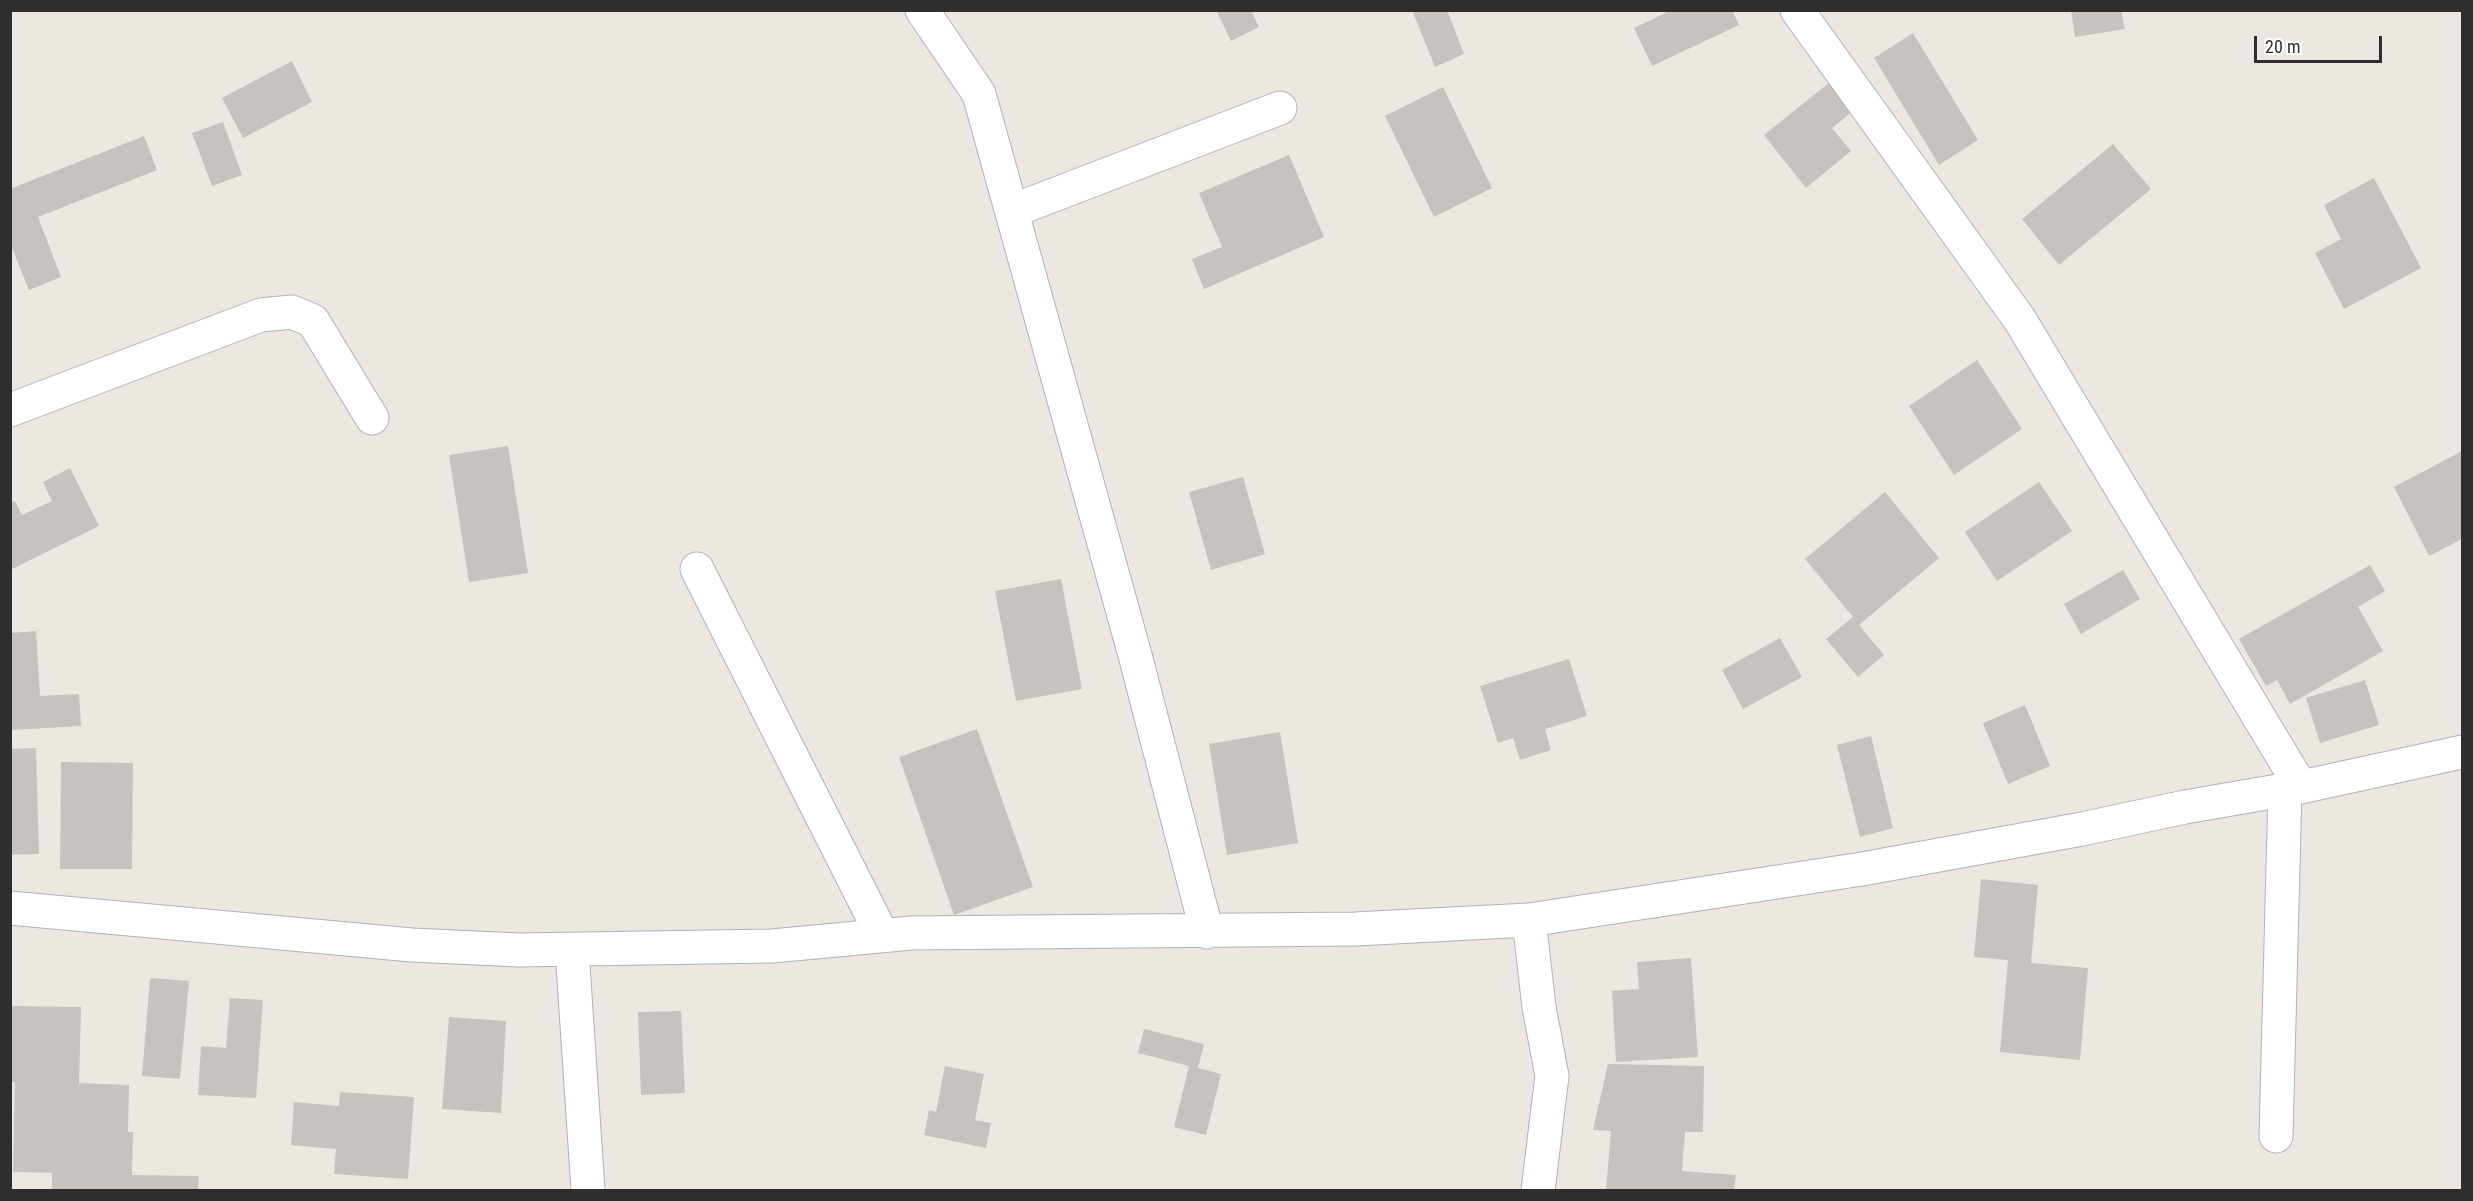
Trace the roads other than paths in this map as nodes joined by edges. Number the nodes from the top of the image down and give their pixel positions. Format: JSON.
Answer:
{"nodes":[{"id":1,"x":922,"y":10,"type":"edge"},
{"id":2,"x":1797,"y":10,"type":"edge"},
{"id":3,"x":1280,"y":108,"type":"dead end"},
{"id":4,"x":1012,"y":211,"type":"junction"},
{"id":5,"x":10,"y":410,"type":"edge"},
{"id":6,"x":372,"y":418,"type":"dead end"},
{"id":7,"x":697,"y":569,"type":"dead end"},
{"id":8,"x":2463,"y":752,"type":"edge"},
{"id":9,"x":2293,"y":789,"type":"junction"},
{"id":10,"x":10,"y":908,"type":"edge"},
{"id":11,"x":1528,"y":920,"type":"junction"},
{"id":12,"x":1207,"y":932,"type":"junction"},
{"id":13,"x":882,"y":935,"type":"junction"},
{"id":14,"x":572,"y":950,"type":"junction"},
{"id":15,"x":2276,"y":1136,"type":"dead end"},
{"id":16,"x":588,"y":1191,"type":"edge"},
{"id":17,"x":1538,"y":1191,"type":"edge"}],
"edges":[{"from":1,"to":4,"type":"street"},
{"from":2,"to":9,"type":"street"},
{"from":3,"to":4,"type":"street"},
{"from":4,"to":12,"type":"street"},
{"from":5,"to":6,"type":"street"},
{"from":7,"to":13,"type":"street"},
{"from":8,"to":9,"type":"street"},
{"from":9,"to":11,"type":"street"},
{"from":9,"to":15,"type":"street"},
{"from":10,"to":14,"type":"street"},
{"from":11,"to":12,"type":"street"},
{"from":11,"to":17,"type":"street"},
{"from":12,"to":13,"type":"street"},
{"from":13,"to":14,"type":"street"},
{"from":14,"to":16,"type":"street"}]}
